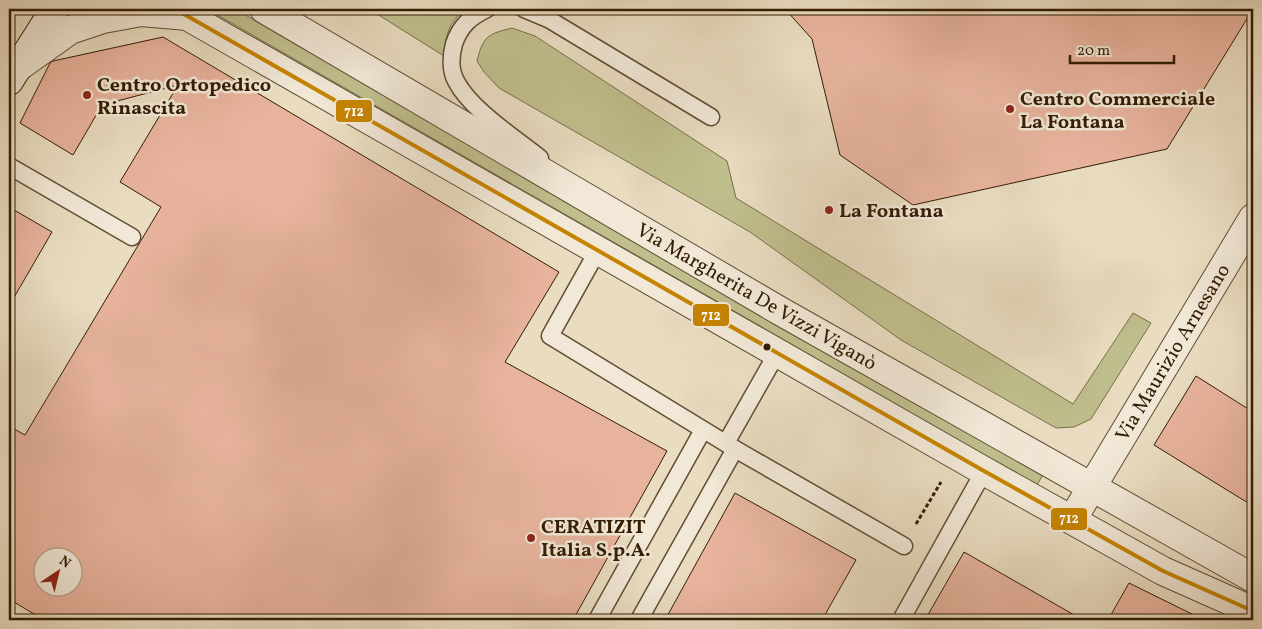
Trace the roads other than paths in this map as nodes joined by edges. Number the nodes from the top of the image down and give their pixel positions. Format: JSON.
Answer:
{"nodes":[{"id":1,"x":55,"y":9,"type":"edge"},
{"id":2,"x":264,"y":9,"type":"edge"},
{"id":3,"x":293,"y":9,"type":"edge"},
{"id":4,"x":486,"y":9,"type":"edge"},
{"id":5,"x":524,"y":9,"type":"edge"},
{"id":6,"x":181,"y":12,"type":"edge"},
{"id":7,"x":345,"y":57,"type":"junction"},
{"id":8,"x":13,"y":74,"type":"edge"},
{"id":9,"x":710,"y":117,"type":"dead end"},
{"id":10,"x":9,"y":166,"type":"edge"},
{"id":11,"x":598,"y":204,"type":"junction"},
{"id":12,"x":1253,"y":218,"type":"edge"},
{"id":13,"x":132,"y":237,"type":"dead end"},
{"id":14,"x":598,"y":250,"type":"junction"},
{"id":15,"x":777,"y":353,"type":"junction"},
{"id":16,"x":703,"y":430,"type":"junction"},
{"id":17,"x":730,"y":446,"type":"junction"},
{"id":18,"x":984,"y":471,"type":"junction"},
{"id":19,"x":1092,"y":486,"type":"junction"},
{"id":20,"x":1072,"y":520,"type":"junction"},
{"id":21,"x":904,"y":546,"type":"road end"},
{"id":22,"x":1253,"y":578,"type":"edge"},
{"id":23,"x":1253,"y":611,"type":"edge"},
{"id":24,"x":597,"y":620,"type":"edge"},
{"id":25,"x":639,"y":620,"type":"edge"},
{"id":26,"x":901,"y":620,"type":"edge"}],
"edges":[{"from":1,"to":8,"type":"street"},
{"from":2,"to":7,"type":"street","name":"Via Margherita De Vizzi Viganò"},
{"from":3,"to":7,"type":"street"},
{"from":4,"to":11,"type":"lane"},
{"from":5,"to":9,"type":"lane"},
{"from":6,"to":8,"type":"street"},
{"from":6,"to":14,"type":"street","name":"Via Margherita De Vizzi Viganò"},
{"from":7,"to":11,"type":"street","name":"Via Margherita De Vizzi Viganò"},
{"from":10,"to":13,"type":"lane"},
{"from":11,"to":19,"type":"street","name":"Via Margherita De Vizzi Viganò"},
{"from":12,"to":19,"type":"street","name":"Via Maurizio Arnesano"},
{"from":14,"to":15,"type":"street","name":"Via Margherita De Vizzi Viganò"},
{"from":14,"to":16,"type":"lane"},
{"from":15,"to":17,"type":"lane"},
{"from":15,"to":18,"type":"street","name":"Via Margherita De Vizzi Viganò"},
{"from":16,"to":17,"type":"lane"},
{"from":16,"to":24,"type":"lane"},
{"from":17,"to":21,"type":"lane"},
{"from":17,"to":25,"type":"lane"},
{"from":18,"to":20,"type":"street","name":"Via Margherita De Vizzi Viganò"},
{"from":18,"to":26,"type":"lane"},
{"from":19,"to":20,"type":"street","name":"Via Maurizio Arnesano"},
{"from":19,"to":22,"type":"street","name":"Via Margherita De Vizzi Viganò"},
{"from":20,"to":23,"type":"street","name":"Via Margherita De Vizzi Viganò"}]}
